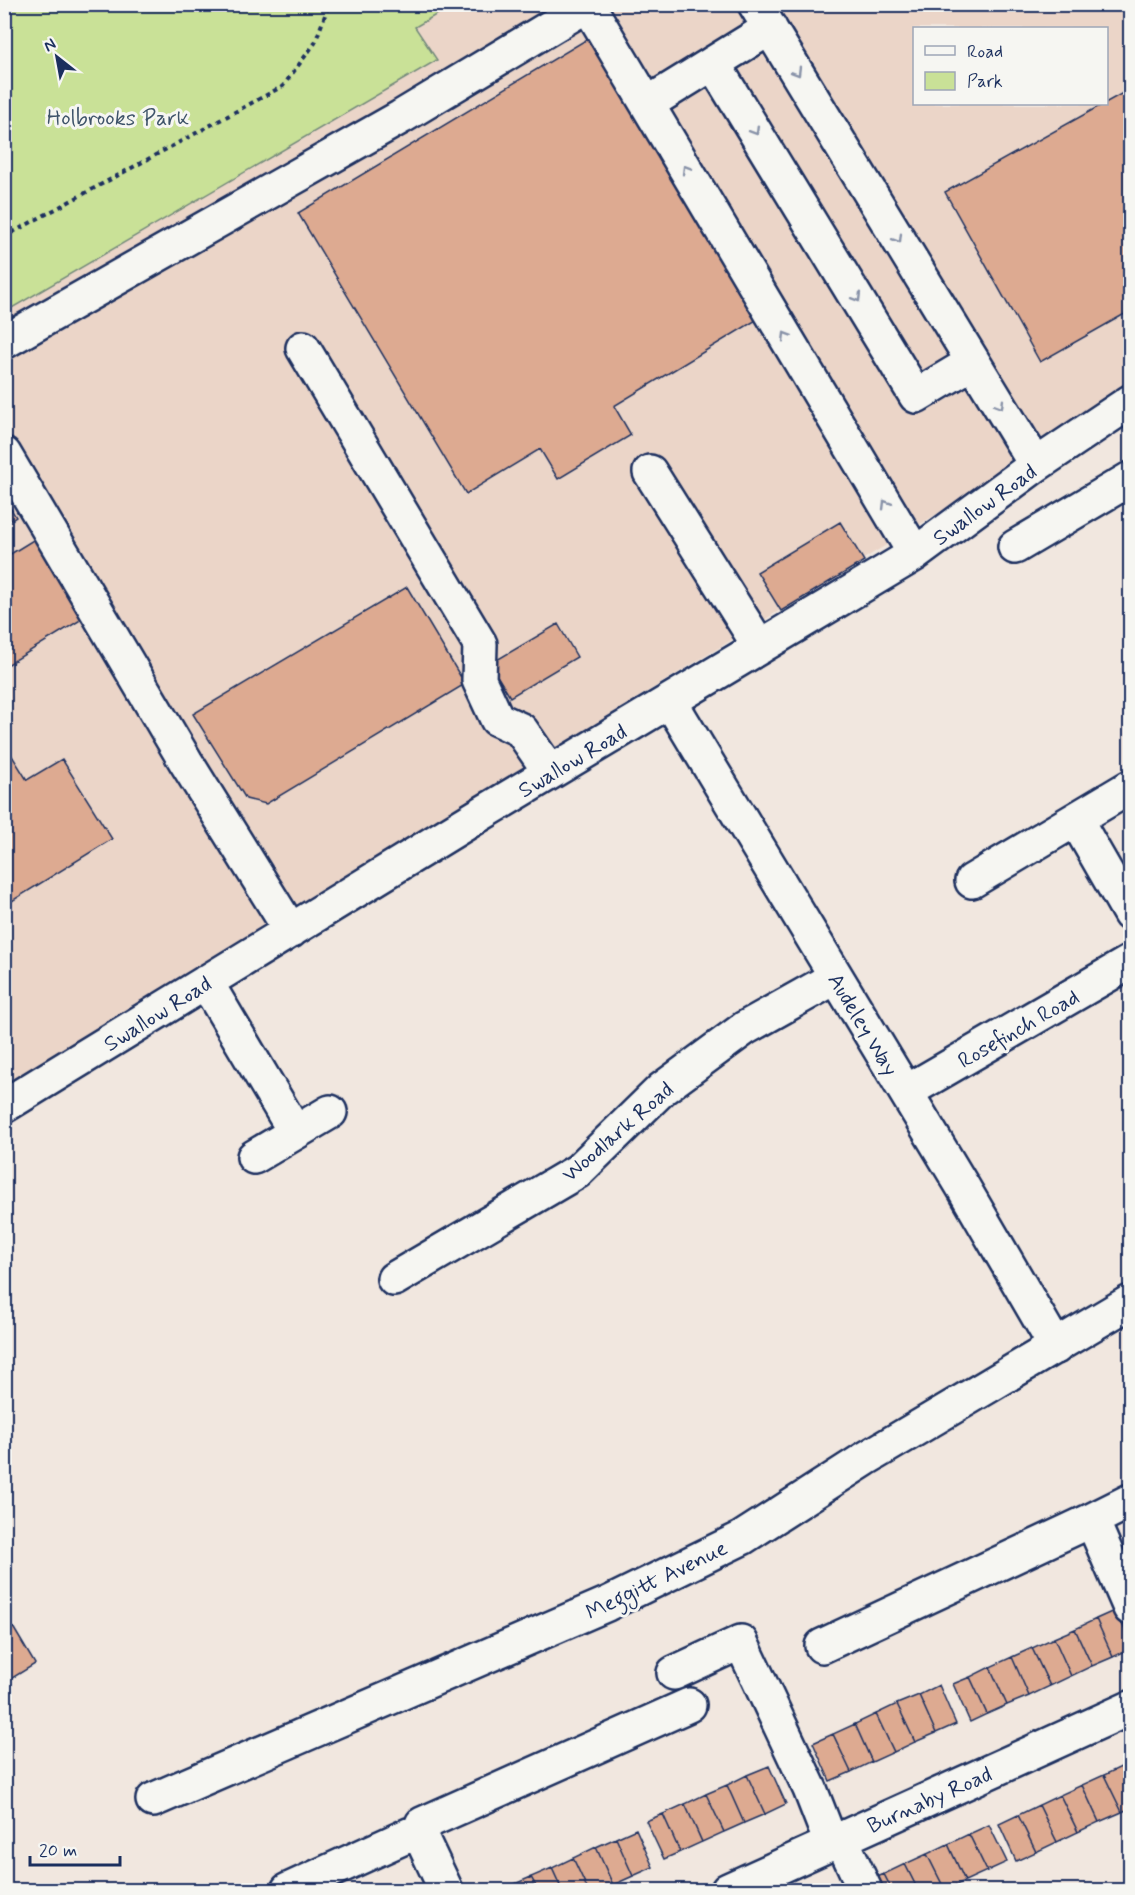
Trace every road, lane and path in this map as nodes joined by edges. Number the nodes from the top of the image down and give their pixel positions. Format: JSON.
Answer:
{"nodes":[{"id":1,"x":329,"y":4,"type":"edge"},
{"id":2,"x":589,"y":5,"type":"edge"},
{"id":3,"x":762,"y":16,"type":"edge"},
{"id":4,"x":713,"y":63,"type":"junction"},
{"id":5,"x":647,"y":104,"type":"junction"},
{"id":6,"x":4,"y":237,"type":"edge"},
{"id":7,"x":4,"y":342,"type":"edge"},
{"id":8,"x":303,"y":348,"type":"dead end"},
{"id":9,"x":973,"y":362,"type":"junction"},
{"id":10,"x":1131,"y":402,"type":"edge"},
{"id":11,"x":4,"y":454,"type":"edge"},
{"id":12,"x":1036,"y":465,"type":"junction"},
{"id":13,"x":650,"y":472,"type":"dead end"},
{"id":14,"x":1131,"y":479,"type":"edge"},
{"id":15,"x":1016,"y":547,"type":"dead end"},
{"id":16,"x":915,"y":554,"type":"junction"},
{"id":17,"x":760,"y":647,"type":"junction"},
{"id":18,"x":670,"y":701,"type":"junction"},
{"id":19,"x":550,"y":772,"type":"junction"},
{"id":20,"x":1131,"y":787,"type":"edge"},
{"id":21,"x":1076,"y":820,"type":"junction"},
{"id":22,"x":972,"y":881,"type":"dead end"},
{"id":23,"x":1131,"y":914,"type":"edge"},
{"id":24,"x":291,"y":931,"type":"junction"},
{"id":25,"x":1131,"y":962,"type":"edge"},
{"id":26,"x":836,"y":977,"type":"junction"},
{"id":27,"x":206,"y":982,"type":"junction"},
{"id":28,"x":906,"y":1092,"type":"junction"},
{"id":29,"x":4,"y":1106,"type":"edge"},
{"id":30,"x":330,"y":1112,"type":"dead end"},
{"id":31,"x":295,"y":1132,"type":"junction"},
{"id":32,"x":254,"y":1156,"type":"dead end"},
{"id":33,"x":394,"y":1279,"type":"dead end"},
{"id":34,"x":1131,"y":1302,"type":"edge"},
{"id":35,"x":1056,"y":1347,"type":"junction"},
{"id":36,"x":1131,"y":1501,"type":"edge"},
{"id":37,"x":1092,"y":1520,"type":"junction"},
{"id":38,"x":1131,"y":1608,"type":"edge"},
{"id":39,"x":822,"y":1646,"type":"dead end"},
{"id":40,"x":674,"y":1673,"type":"dead end"},
{"id":41,"x":689,"y":1705,"type":"dead end"},
{"id":42,"x":1131,"y":1708,"type":"edge"},
{"id":43,"x":153,"y":1800,"type":"dead end"},
{"id":44,"x":422,"y":1839,"type":"junction"},
{"id":45,"x":836,"y":1841,"type":"junction"},
{"id":46,"x":288,"y":1890,"type":"edge"},
{"id":47,"x":446,"y":1890,"type":"edge"},
{"id":48,"x":728,"y":1890,"type":"edge"},
{"id":49,"x":865,"y":1890,"type":"edge"}],
"edges":[{"from":1,"to":6,"type":"path"},
{"from":2,"to":5,"type":"street"},
{"from":2,"to":7,"type":"street"},
{"from":3,"to":4,"type":"street"},
{"from":3,"to":9,"type":"street","one_way":true},
{"from":4,"to":5,"type":"street"},
{"from":4,"to":9,"type":"street","one_way":true},
{"from":16,"to":5,"type":"street","one_way":true},
{"from":8,"to":19,"type":"street"},
{"from":9,"to":12,"type":"street","one_way":true},
{"from":10,"to":12,"type":"street","name":"Swallow Road"},
{"from":11,"to":24,"type":"street"},
{"from":12,"to":16,"type":"street","name":"Swallow Road"},
{"from":13,"to":17,"type":"street"},
{"from":14,"to":15,"type":"street"},
{"from":16,"to":17,"type":"street","name":"Swallow Road"},
{"from":17,"to":18,"type":"street","name":"Swallow Road"},
{"from":18,"to":19,"type":"street","name":"Swallow Road"},
{"from":18,"to":26,"type":"street","name":"Audeley Way"},
{"from":19,"to":24,"type":"street","name":"Swallow Road"},
{"from":20,"to":21,"type":"street"},
{"from":21,"to":22,"type":"street"},
{"from":21,"to":23,"type":"street"},
{"from":24,"to":27,"type":"street","name":"Swallow Road"},
{"from":25,"to":28,"type":"street","name":"Rosefinch Road"},
{"from":26,"to":28,"type":"street","name":"Audeley Way"},
{"from":26,"to":33,"type":"street","name":"Woodlark Road"},
{"from":27,"to":29,"type":"street","name":"Swallow Road"},
{"from":27,"to":31,"type":"street"},
{"from":28,"to":35,"type":"street","name":"Audeley Way"},
{"from":30,"to":31,"type":"street"},
{"from":31,"to":32,"type":"street"},
{"from":34,"to":35,"type":"street","name":"Meggitt Avenue"},
{"from":35,"to":43,"type":"street","name":"Meggitt Avenue"},
{"from":36,"to":37,"type":"street"},
{"from":37,"to":38,"type":"street"},
{"from":37,"to":39,"type":"street"},
{"from":40,"to":45,"type":"street"},
{"from":41,"to":44,"type":"street"},
{"from":42,"to":45,"type":"street","name":"Burnaby Road"},
{"from":44,"to":46,"type":"street"},
{"from":44,"to":47,"type":"street"},
{"from":45,"to":48,"type":"street","name":"Burnaby Road"},
{"from":45,"to":49,"type":"street"}]}
